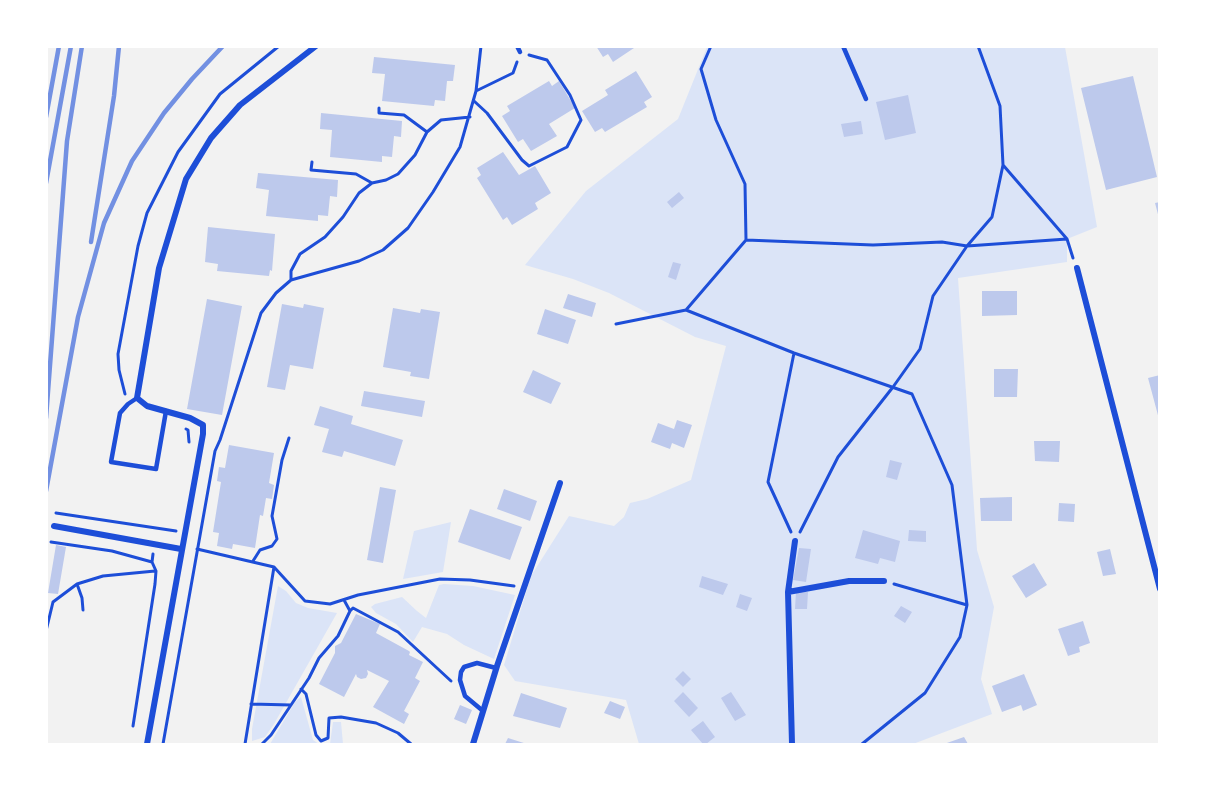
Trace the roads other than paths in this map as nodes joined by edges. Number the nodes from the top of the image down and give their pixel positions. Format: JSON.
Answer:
{"nodes":[{"id":1,"x":316,"y":46,"type":"edge"},
{"id":2,"x":517,"y":46,"type":"edge"},
{"id":3,"x":843,"y":46,"type":"edge"},
{"id":4,"x":520,"y":52,"type":"road end"},
{"id":5,"x":866,"y":99,"type":"dead end"},
{"id":6,"x":1077,"y":268,"type":"road end"},
{"id":7,"x":137,"y":398,"type":"junction"},
{"id":8,"x":166,"y":411,"type":"junction"},
{"id":9,"x":560,"y":483,"type":"dead end"},
{"id":10,"x":54,"y":526,"type":"dead end"},
{"id":11,"x":795,"y":542,"type":"road end"},
{"id":12,"x":181,"y":549,"type":"junction"},
{"id":13,"x":884,"y":581,"type":"road end"},
{"id":14,"x":1160,"y":589,"type":"edge"},
{"id":15,"x":788,"y":592,"type":"junction"},
{"id":16,"x":496,"y":668,"type":"junction"},
{"id":17,"x":483,"y":711,"type":"junction"},
{"id":18,"x":147,"y":744,"type":"edge"},
{"id":19,"x":473,"y":744,"type":"edge"},
{"id":20,"x":792,"y":744,"type":"edge"}],
"edges":[{"from":1,"to":7,"type":"street"},
{"from":2,"to":4,"type":"lane"},
{"from":3,"to":5,"type":"lane"},
{"from":6,"to":14,"type":"street"},
{"from":7,"to":8,"type":"street"},
{"from":7,"to":8,"type":"lane"},
{"from":8,"to":12,"type":"street"},
{"from":9,"to":16,"type":"street"},
{"from":10,"to":12,"type":"street"},
{"from":11,"to":15,"type":"street"},
{"from":12,"to":18,"type":"street"},
{"from":13,"to":15,"type":"street"},
{"from":15,"to":20,"type":"street"},
{"from":16,"to":17,"type":"street"},
{"from":16,"to":17,"type":"lane"},
{"from":17,"to":19,"type":"street"}]}
